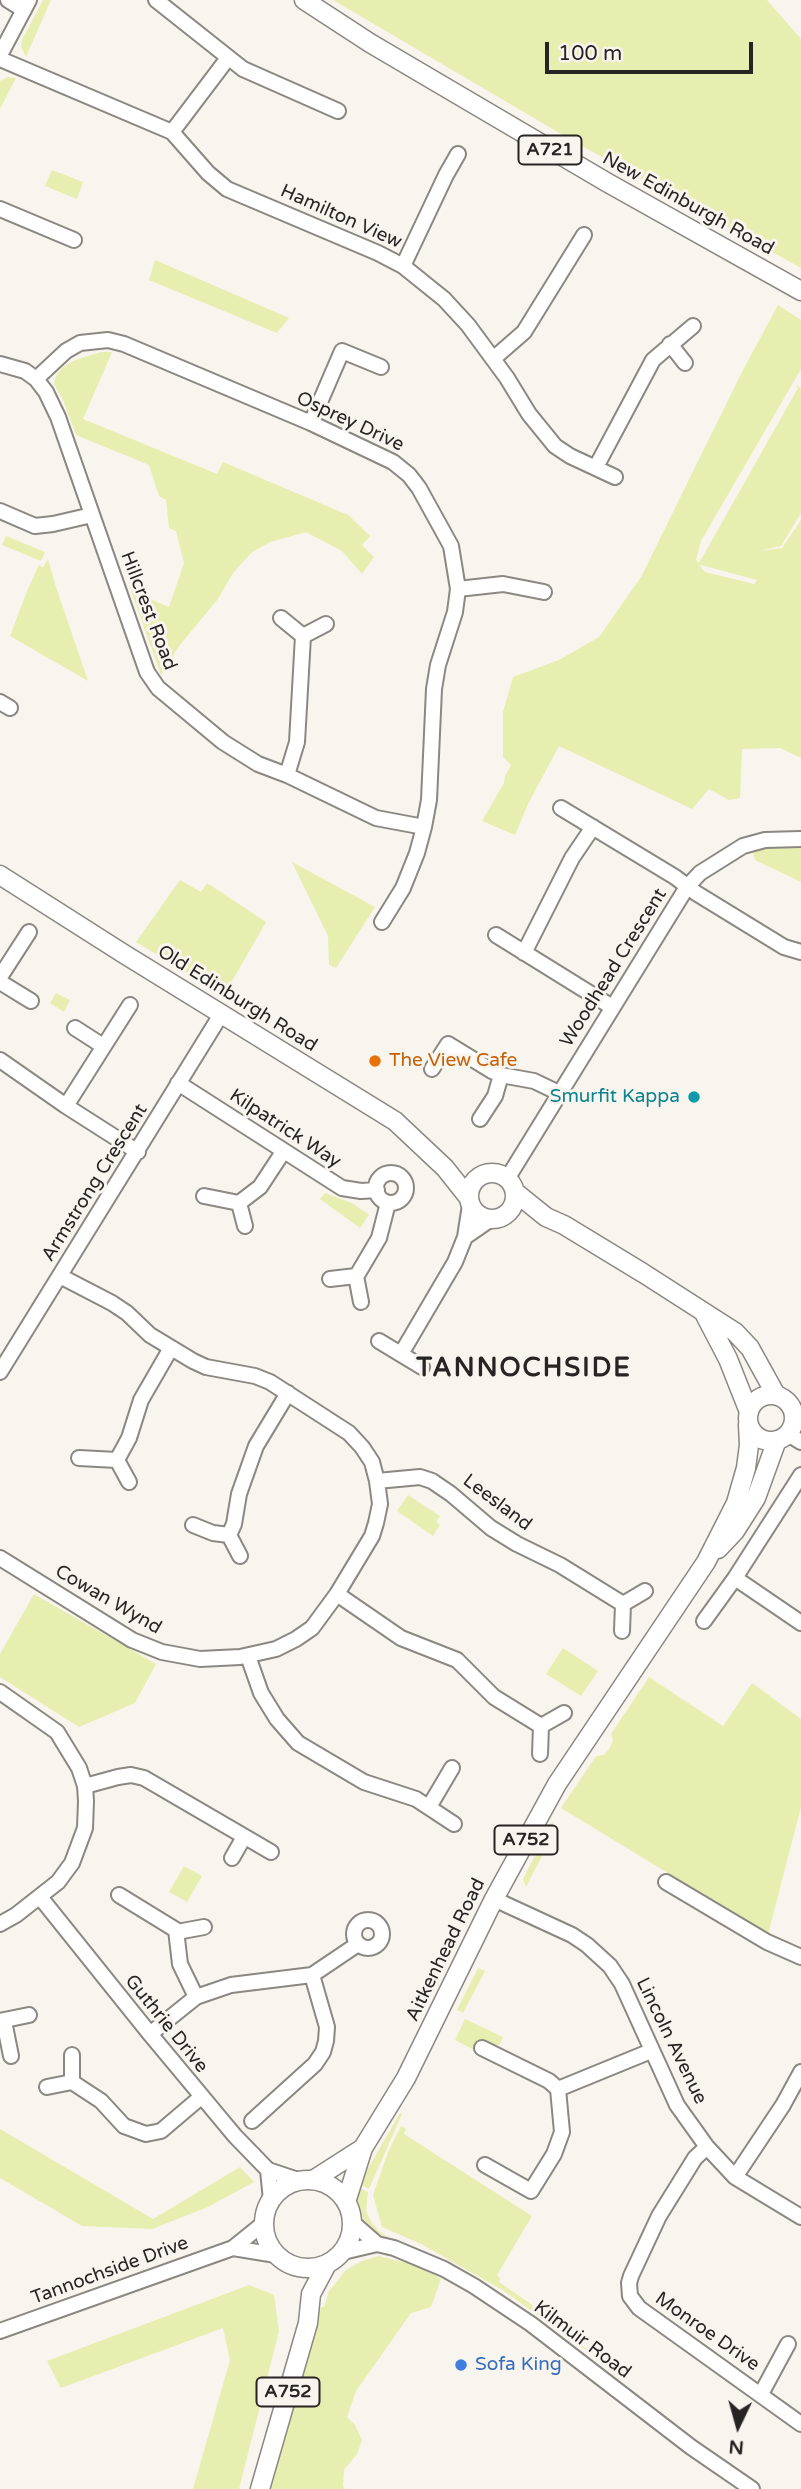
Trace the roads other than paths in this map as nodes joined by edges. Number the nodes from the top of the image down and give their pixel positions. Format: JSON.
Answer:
{"nodes":[{"id":1,"x":8,"y":0,"type":"edge"},
{"id":2,"x":156,"y":0,"type":"edge"},
{"id":3,"x":304,"y":0,"type":"edge"},
{"id":4,"x":26,"y":5,"type":"edge"},
{"id":5,"x":0,"y":57,"type":"edge"},
{"id":6,"x":228,"y":58,"type":"junction"},
{"id":7,"x":338,"y":111,"type":"dead end"},
{"id":8,"x":172,"y":132,"type":"junction"},
{"id":9,"x":458,"y":154,"type":"dead end"},
{"id":10,"x":0,"y":209,"type":"edge"},
{"id":11,"x":584,"y":235,"type":"dead end"},
{"id":12,"x":74,"y":240,"type":"dead end"},
{"id":13,"x":403,"y":266,"type":"junction"},
{"id":14,"x":801,"y":292,"type":"edge"},
{"id":15,"x":694,"y":326,"type":"dead end"},
{"id":16,"x":670,"y":344,"type":"junction"},
{"id":17,"x":493,"y":359,"type":"junction"},
{"id":18,"x":685,"y":363,"type":"dead end"},
{"id":19,"x":0,"y":364,"type":"edge"},
{"id":20,"x":381,"y":367,"type":"dead end"},
{"id":21,"x":36,"y":379,"type":"junction"},
{"id":22,"x":311,"y":423,"type":"junction"},
{"id":23,"x":596,"y":467,"type":"junction"},
{"id":24,"x":615,"y":477,"type":"dead end"},
{"id":25,"x":0,"y":511,"type":"edge"},
{"id":26,"x":92,"y":515,"type":"junction"},
{"id":27,"x":458,"y":589,"type":"junction"},
{"id":28,"x":544,"y":592,"type":"dead end"},
{"id":29,"x":281,"y":618,"type":"dead end"},
{"id":30,"x":326,"y":624,"type":"dead end"},
{"id":31,"x":303,"y":636,"type":"junction"},
{"id":32,"x":287,"y":775,"type":"junction"},
{"id":33,"x":561,"y":808,"type":"dead end"},
{"id":34,"x":424,"y":827,"type":"junction"},
{"id":35,"x":593,"y":827,"type":"junction"},
{"id":36,"x":801,"y":839,"type":"edge"},
{"id":37,"x":0,"y":875,"type":"edge"},
{"id":38,"x":687,"y":887,"type":"junction"},
{"id":39,"x":382,"y":922,"type":"dead end"},
{"id":40,"x":29,"y":932,"type":"dead end"},
{"id":41,"x":496,"y":935,"type":"dead end"},
{"id":42,"x":524,"y":953,"type":"junction"},
{"id":43,"x":801,"y":953,"type":"edge"},
{"id":44,"x":0,"y":980,"type":"edge"},
{"id":45,"x":31,"y":1001,"type":"dead end"},
{"id":46,"x":130,"y":1005,"type":"dead end"},
{"id":47,"x":612,"y":1007,"type":"junction"},
{"id":48,"x":222,"y":1013,"type":"junction"},
{"id":49,"x":75,"y":1028,"type":"dead end"},
{"id":50,"x":103,"y":1046,"type":"junction"},
{"id":51,"x":0,"y":1060,"type":"edge"},
{"id":52,"x":432,"y":1069,"type":"dead end"},
{"id":53,"x":501,"y":1075,"type":"junction"},
{"id":54,"x":178,"y":1083,"type":"junction"},
{"id":55,"x":559,"y":1093,"type":"junction"},
{"id":56,"x":66,"y":1106,"type":"junction"},
{"id":57,"x":480,"y":1119,"type":"dead end"},
{"id":58,"x":138,"y":1152,"type":"junction"},
{"id":59,"x":283,"y":1152,"type":"junction"},
{"id":60,"x":445,"y":1168,"type":"junction"},
{"id":61,"x":481,"y":1176,"type":"junction"},
{"id":62,"x":511,"y":1185,"type":"junction"},
{"id":63,"x":377,"y":1190,"type":"junction"},
{"id":64,"x":204,"y":1196,"type":"dead end"},
{"id":65,"x":469,"y":1201,"type":"junction"},
{"id":66,"x":239,"y":1203,"type":"junction"},
{"id":67,"x":388,"y":1203,"type":"junction"},
{"id":68,"x":546,"y":1217,"type":"junction"},
{"id":69,"x":496,"y":1218,"type":"junction"},
{"id":70,"x":245,"y":1226,"type":"dead end"},
{"id":71,"x":465,"y":1237,"type":"junction"},
{"id":72,"x":60,"y":1276,"type":"junction"},
{"id":73,"x":356,"y":1277,"type":"junction"},
{"id":74,"x":330,"y":1279,"type":"dead end"},
{"id":75,"x":361,"y":1302,"type":"dead end"},
{"id":76,"x":705,"y":1315,"type":"junction"},
{"id":77,"x":379,"y":1340,"type":"dead end"},
{"id":78,"x":171,"y":1348,"type":"junction"},
{"id":79,"x":6,"y":1349,"type":"edge"},
{"id":80,"x":401,"y":1354,"type":"junction"},
{"id":81,"x":422,"y":1367,"type":"dead end"},
{"id":82,"x":0,"y":1372,"type":"edge"},
{"id":83,"x":288,"y":1393,"type":"junction"},
{"id":84,"x":787,"y":1398,"type":"edge"},
{"id":85,"x":749,"y":1418,"type":"junction"},
{"id":86,"x":792,"y":1431,"type":"edge"},
{"id":87,"x":79,"y":1458,"type":"dead end"},
{"id":88,"x":117,"y":1460,"type":"junction"},
{"id":89,"x":801,"y":1475,"type":"edge"},
{"id":90,"x":377,"y":1481,"type":"junction"},
{"id":91,"x":129,"y":1482,"type":"dead end"},
{"id":92,"x":193,"y":1525,"type":"dead end"},
{"id":93,"x":229,"y":1535,"type":"junction"},
{"id":94,"x":240,"y":1556,"type":"dead end"},
{"id":95,"x":0,"y":1558,"type":"edge"},
{"id":96,"x":706,"y":1562,"type":"junction"},
{"id":97,"x":734,"y":1578,"type":"junction"},
{"id":98,"x":645,"y":1591,"type":"dead end"},
{"id":99,"x":337,"y":1594,"type":"junction"},
{"id":100,"x":623,"y":1604,"type":"junction"},
{"id":101,"x":704,"y":1620,"type":"dead end"},
{"id":102,"x":801,"y":1623,"type":"edge"},
{"id":103,"x":622,"y":1630,"type":"dead end"},
{"id":104,"x":248,"y":1656,"type":"junction"},
{"id":105,"x":0,"y":1692,"type":"edge"},
{"id":106,"x":564,"y":1713,"type":"dead end"},
{"id":107,"x":541,"y":1726,"type":"junction"},
{"id":108,"x":540,"y":1754,"type":"dead end"},
{"id":109,"x":452,"y":1768,"type":"dead end"},
{"id":110,"x":85,"y":1786,"type":"junction"},
{"id":111,"x":429,"y":1807,"type":"junction"},
{"id":112,"x":454,"y":1824,"type":"dead end"},
{"id":113,"x":244,"y":1837,"type":"junction"},
{"id":114,"x":271,"y":1852,"type":"dead end"},
{"id":115,"x":232,"y":1858,"type":"dead end"},
{"id":116,"x":666,"y":1882,"type":"dead end"},
{"id":117,"x":120,"y":1895,"type":"dead end"},
{"id":118,"x":40,"y":1897,"type":"junction"},
{"id":119,"x":494,"y":1899,"type":"junction"},
{"id":120,"x":0,"y":1924,"type":"edge"},
{"id":121,"x":204,"y":1927,"type":"dead end"},
{"id":122,"x":177,"y":1932,"type":"junction"},
{"id":123,"x":358,"y":1944,"type":"dead end"},
{"id":124,"x":801,"y":1957,"type":"edge"},
{"id":125,"x":312,"y":1975,"type":"junction"},
{"id":126,"x":196,"y":1997,"type":"junction"},
{"id":127,"x":29,"y":2015,"type":"dead end"},
{"id":128,"x":2,"y":2021,"type":"edge"},
{"id":129,"x":150,"y":2034,"type":"junction"},
{"id":130,"x":482,"y":2048,"type":"dead end"},
{"id":131,"x":651,"y":2051,"type":"junction"},
{"id":132,"x":72,"y":2055,"type":"dead end"},
{"id":133,"x":11,"y":2056,"type":"dead end"},
{"id":134,"x":801,"y":2072,"type":"edge"},
{"id":135,"x":72,"y":2082,"type":"junction"},
{"id":136,"x":47,"y":2087,"type":"dead end"},
{"id":137,"x":558,"y":2089,"type":"junction"},
{"id":138,"x":201,"y":2097,"type":"junction"},
{"id":139,"x":252,"y":2121,"type":"dead end"},
{"id":140,"x":707,"y":2147,"type":"junction"},
{"id":141,"x":363,"y":2148,"type":"junction"},
{"id":142,"x":485,"y":2165,"type":"dead end"},
{"id":143,"x":268,"y":2170,"type":"junction"},
{"id":144,"x":735,"y":2177,"type":"junction"},
{"id":145,"x":307,"y":2181,"type":"junction"},
{"id":146,"x":271,"y":2200,"type":"junction"},
{"id":147,"x":346,"y":2202,"type":"junction"},
{"id":148,"x":801,"y":2217,"type":"edge"},
{"id":149,"x":264,"y":2222,"type":"junction"},
{"id":150,"x":352,"y":2222,"type":"junction"},
{"id":151,"x":376,"y":2244,"type":"junction"},
{"id":152,"x":233,"y":2248,"type":"junction"},
{"id":153,"x":343,"y":2252,"type":"junction"},
{"id":154,"x":276,"y":2255,"type":"junction"},
{"id":155,"x":327,"y":2264,"type":"junction"},
{"id":156,"x":296,"y":2267,"type":"junction"},
{"id":157,"x":311,"y":2294,"type":"junction"},
{"id":158,"x":0,"y":2331,"type":"edge"},
{"id":159,"x":788,"y":2344,"type":"dead end"},
{"id":160,"x":761,"y":2394,"type":"junction"},
{"id":161,"x":801,"y":2424,"type":"edge"},
{"id":162,"x":260,"y":2489,"type":"edge"},
{"id":163,"x":752,"y":2489,"type":"edge"}],
"edges":[{"from":1,"to":4,"type":"street"},
{"from":2,"to":6,"type":"street"},
{"from":3,"to":14,"type":"main road","name":"New Edinburgh Road","number":"A721"},
{"from":4,"to":5,"type":"street"},
{"from":5,"to":8,"type":"street","name":"Hamilton View"},
{"from":6,"to":7,"type":"street"},
{"from":6,"to":8,"type":"street"},
{"from":8,"to":13,"type":"street","name":"Hamilton View"},
{"from":9,"to":13,"type":"street"},
{"from":10,"to":12,"type":"street"},
{"from":11,"to":17,"type":"street"},
{"from":13,"to":17,"type":"street","name":"Hamilton View"},
{"from":15,"to":16,"type":"street"},
{"from":16,"to":18,"type":"street"},
{"from":16,"to":23,"type":"street"},
{"from":17,"to":23,"type":"street","name":"Hamilton View"},
{"from":19,"to":21,"type":"street"},
{"from":20,"to":22,"type":"street"},
{"from":21,"to":22,"type":"street","name":"Osprey Drive"},
{"from":21,"to":26,"type":"street","name":"Hillcrest Road"},
{"from":22,"to":27,"type":"street","name":"Osprey Drive"},
{"from":23,"to":24,"type":"street","name":"Hamilton View"},
{"from":25,"to":26,"type":"street"},
{"from":26,"to":32,"type":"street","name":"Hillcrest Road"},
{"from":27,"to":28,"type":"street"},
{"from":27,"to":34,"type":"street","name":"Osprey Drive"},
{"from":29,"to":31,"type":"street"},
{"from":30,"to":31,"type":"street"},
{"from":31,"to":32,"type":"street"},
{"from":32,"to":34,"type":"street","name":"Hillcrest Road"},
{"from":33,"to":35,"type":"street"},
{"from":34,"to":39,"type":"street","name":"Osprey Drive"},
{"from":35,"to":38,"type":"street"},
{"from":35,"to":42,"type":"street"},
{"from":36,"to":38,"type":"street","name":"Woodhead Crescent"},
{"from":37,"to":48,"type":"main road","name":"Old Edinburgh Road"},
{"from":38,"to":43,"type":"street"},
{"from":38,"to":47,"type":"street","name":"Woodhead Crescent"},
{"from":40,"to":44,"type":"street"},
{"from":41,"to":42,"type":"street"},
{"from":42,"to":47,"type":"street"},
{"from":44,"to":45,"type":"street"},
{"from":46,"to":50,"type":"street"},
{"from":47,"to":55,"type":"street","name":"Woodhead Crescent"},
{"from":48,"to":54,"type":"street","name":"Armstrong Crescent"},
{"from":48,"to":60,"type":"main road","name":"Old Edinburgh Road"},
{"from":49,"to":50,"type":"street"},
{"from":50,"to":56,"type":"street"},
{"from":51,"to":56,"type":"street"},
{"from":52,"to":53,"type":"street"},
{"from":53,"to":55,"type":"street"},
{"from":53,"to":57,"type":"street"},
{"from":54,"to":58,"type":"street","name":"Armstrong Crescent"},
{"from":54,"to":59,"type":"street","name":"Kilpatrick Way"},
{"from":55,"to":62,"type":"street","name":"Woodhead Crescent"},
{"from":56,"to":58,"type":"street"},
{"from":58,"to":72,"type":"street","name":"Armstrong Crescent"},
{"from":59,"to":63,"type":"street","name":"Kilpatrick Way"},
{"from":59,"to":66,"type":"street"},
{"from":60,"to":61,"type":"main road"},
{"from":60,"to":65,"type":"main road","name":"Old Edinburgh Road"},
{"from":61,"to":62,"type":"main road"},
{"from":61,"to":65,"type":"main road"},
{"from":62,"to":68,"type":"main road"},
{"from":62,"to":69,"type":"main road"},
{"from":63,"to":67,"type":"street"},
{"from":63,"to":67,"type":"street"},
{"from":64,"to":66,"type":"street"},
{"from":65,"to":69,"type":"main road","name":"Old Edinburgh Road"},
{"from":65,"to":71,"type":"street"},
{"from":66,"to":70,"type":"street"},
{"from":67,"to":73,"type":"street"},
{"from":68,"to":69,"type":"main road"},
{"from":68,"to":76,"type":"main road"},
{"from":69,"to":71,"type":"street"},
{"from":71,"to":80,"type":"street"},
{"from":72,"to":78,"type":"street","name":"Cowan Wynd"},
{"from":72,"to":79,"type":"street","name":"Armstrong Crescent"},
{"from":73,"to":74,"type":"street"},
{"from":73,"to":75,"type":"street"},
{"from":76,"to":84,"type":"main road"},
{"from":76,"to":85,"type":"main road"},
{"from":77,"to":80,"type":"street"},
{"from":78,"to":83,"type":"street","name":"Cowan Wynd"},
{"from":78,"to":88,"type":"street"},
{"from":79,"to":82,"type":"street","name":"Armstrong Crescent"},
{"from":80,"to":81,"type":"street"},
{"from":83,"to":90,"type":"street","name":"Cowan Wynd"},
{"from":83,"to":93,"type":"street"},
{"from":84,"to":85,"type":"main road"},
{"from":84,"to":86,"type":"main road"},
{"from":85,"to":86,"type":"main road"},
{"from":85,"to":96,"type":"main road","name":"Aitkenhead Road","number":"A752"},
{"from":86,"to":96,"type":"main road","name":"Aitkenhead Road","number":"A752"},
{"from":87,"to":88,"type":"street"},
{"from":88,"to":91,"type":"street"},
{"from":89,"to":97,"type":"street"},
{"from":90,"to":99,"type":"street","name":"Cowan Wynd"},
{"from":90,"to":100,"type":"street","name":"Leesland"},
{"from":92,"to":93,"type":"street"},
{"from":93,"to":94,"type":"street"},
{"from":95,"to":104,"type":"street","name":"Cowan Wynd"},
{"from":96,"to":119,"type":"main road","name":"Aitkenhead Road","number":"A752"},
{"from":97,"to":101,"type":"street"},
{"from":97,"to":102,"type":"street"},
{"from":98,"to":100,"type":"street"},
{"from":99,"to":104,"type":"street","name":"Cowan Wynd"},
{"from":99,"to":107,"type":"street"},
{"from":100,"to":103,"type":"street"},
{"from":104,"to":111,"type":"street"},
{"from":105,"to":110,"type":"street"},
{"from":106,"to":107,"type":"street"},
{"from":107,"to":108,"type":"street"},
{"from":109,"to":111,"type":"street"},
{"from":110,"to":113,"type":"street"},
{"from":110,"to":118,"type":"street"},
{"from":111,"to":112,"type":"street"},
{"from":113,"to":114,"type":"street"},
{"from":113,"to":115,"type":"street"},
{"from":116,"to":124,"type":"street"},
{"from":117,"to":122,"type":"street"},
{"from":118,"to":120,"type":"street"},
{"from":118,"to":129,"type":"street","name":"Guthrie Drive"},
{"from":119,"to":131,"type":"street","name":"Lincoln Avenue"},
{"from":119,"to":141,"type":"main road","name":"Aitkenhead Road","number":"A752"},
{"from":121,"to":122,"type":"street"},
{"from":122,"to":126,"type":"street"},
{"from":123,"to":125,"type":"street"},
{"from":125,"to":126,"type":"street"},
{"from":125,"to":139,"type":"street"},
{"from":126,"to":129,"type":"street"},
{"from":127,"to":128,"type":"street"},
{"from":128,"to":133,"type":"street"},
{"from":129,"to":138,"type":"street","name":"Guthrie Drive"},
{"from":130,"to":137,"type":"street"},
{"from":131,"to":137,"type":"street"},
{"from":131,"to":140,"type":"street","name":"Lincoln Avenue"},
{"from":132,"to":135,"type":"street"},
{"from":134,"to":144,"type":"street"},
{"from":135,"to":136,"type":"street"},
{"from":135,"to":138,"type":"street"},
{"from":137,"to":142,"type":"street"},
{"from":138,"to":143,"type":"street","name":"Guthrie Drive"},
{"from":140,"to":144,"type":"street","name":"Lincoln Avenue"},
{"from":140,"to":160,"type":"street","name":"Monroe Drive"},
{"from":141,"to":145,"type":"main road","name":"Aitkenhead Road","number":"A752"},
{"from":141,"to":147,"type":"main road","name":"Aitkenhead Road","number":"A752"},
{"from":143,"to":145,"type":"street","name":"Guthrie Drive"},
{"from":143,"to":146,"type":"street"},
{"from":144,"to":148,"type":"street","name":"Lincoln Avenue"},
{"from":145,"to":146,"type":"main road"},
{"from":145,"to":147,"type":"main road"},
{"from":146,"to":149,"type":"main road"},
{"from":147,"to":150,"type":"main road"},
{"from":149,"to":152,"type":"street","name":"Tannochside Drive"},
{"from":149,"to":154,"type":"main road"},
{"from":150,"to":151,"type":"street","name":"Kilmuir Road"},
{"from":150,"to":153,"type":"main road"},
{"from":151,"to":153,"type":"street"},
{"from":151,"to":163,"type":"street","name":"Kilmuir Road"},
{"from":152,"to":154,"type":"street","name":"Tannochside Drive"},
{"from":152,"to":158,"type":"street","name":"Tannochside Drive"},
{"from":153,"to":155,"type":"main road"},
{"from":154,"to":156,"type":"main road"},
{"from":155,"to":156,"type":"main road"},
{"from":155,"to":157,"type":"main road","number":"A752"},
{"from":156,"to":157,"type":"main road"},
{"from":157,"to":162,"type":"main road","number":"A752"},
{"from":159,"to":160,"type":"street"},
{"from":160,"to":161,"type":"street","name":"Monroe Drive"}]}
